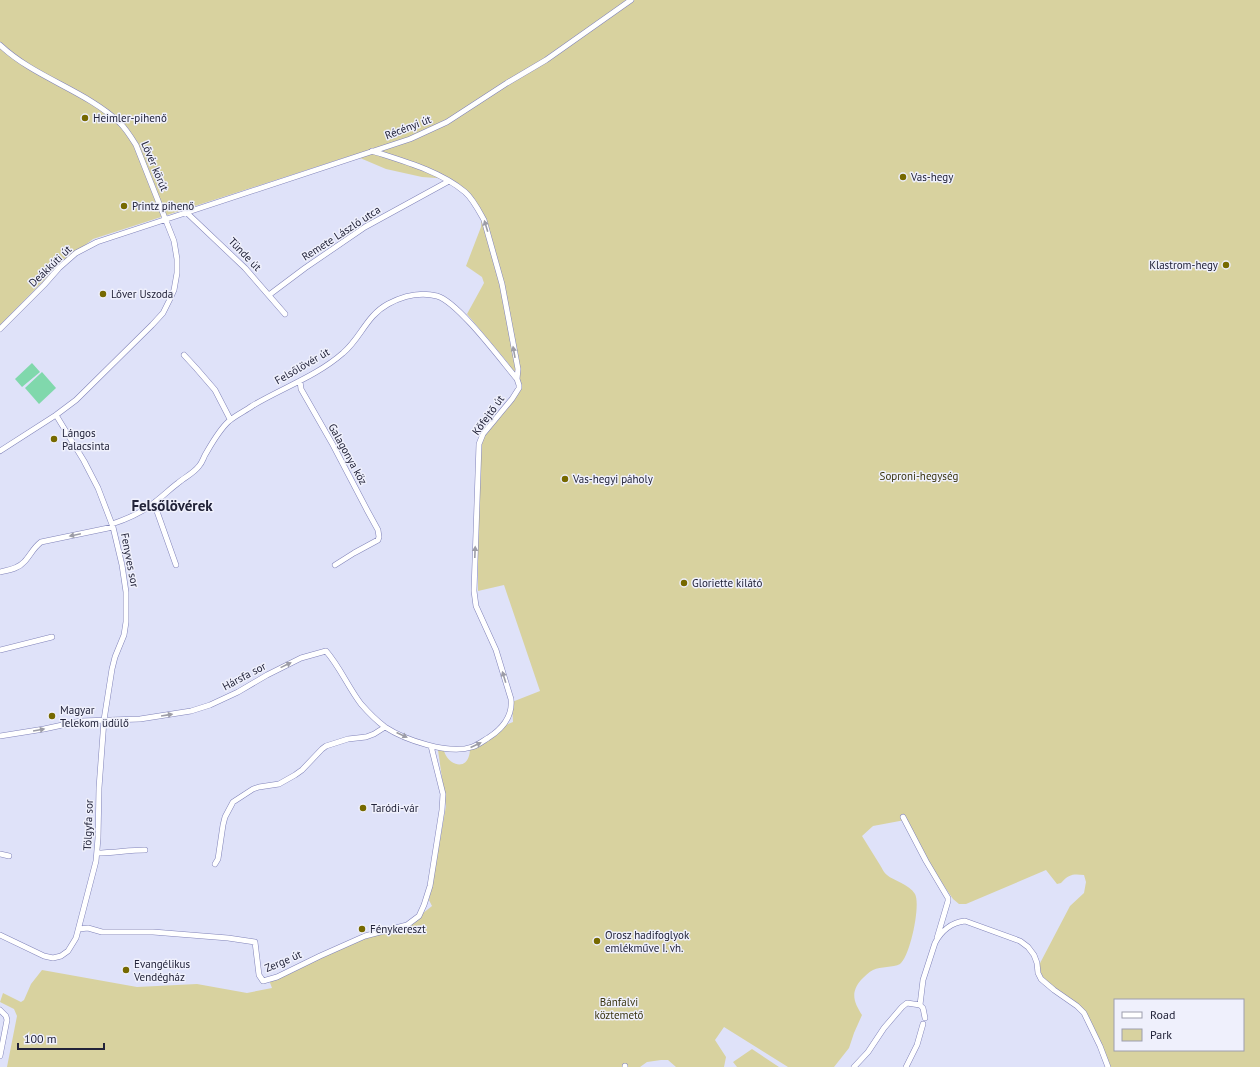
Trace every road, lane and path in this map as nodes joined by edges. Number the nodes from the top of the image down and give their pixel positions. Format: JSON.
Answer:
{"nodes":[{"id":1,"x":631,"y":0,"type":"edge"},
{"id":2,"x":0,"y":45,"type":"edge"},
{"id":3,"x":372,"y":151,"type":"junction"},
{"id":4,"x":449,"y":181,"type":"junction"},
{"id":5,"x":186,"y":212,"type":"junction"},
{"id":6,"x":163,"y":220,"type":"junction"},
{"id":7,"x":269,"y":295,"type":"junction"},
{"id":8,"x":285,"y":314,"type":"dead end"},
{"id":9,"x":0,"y":329,"type":"edge"},
{"id":10,"x":184,"y":355,"type":"dead end"},
{"id":11,"x":517,"y":379,"type":"junction"},
{"id":12,"x":300,"y":381,"type":"junction"},
{"id":13,"x":56,"y":415,"type":"junction"},
{"id":14,"x":230,"y":420,"type":"junction"},
{"id":15,"x":0,"y":451,"type":"edge"},
{"id":16,"x":154,"y":503,"type":"junction"},
{"id":17,"x":112,"y":526,"type":"junction"},
{"id":18,"x":176,"y":565,"type":"dead end"},
{"id":19,"x":335,"y":565,"type":"dead end"},
{"id":20,"x":0,"y":572,"type":"edge"},
{"id":21,"x":52,"y":637,"type":"dead end"},
{"id":22,"x":0,"y":650,"type":"edge"},
{"id":23,"x":104,"y":720,"type":"junction"},
{"id":24,"x":385,"y":727,"type":"junction"},
{"id":25,"x":0,"y":736,"type":"edge"},
{"id":26,"x":431,"y":746,"type":"junction"},
{"id":27,"x":457,"y":749,"type":"joint"},
{"id":28,"x":903,"y":817,"type":"dead end"},
{"id":29,"x":145,"y":850,"type":"dead end"},
{"id":30,"x":97,"y":853,"type":"junction"},
{"id":31,"x":0,"y":854,"type":"edge"},
{"id":32,"x":9,"y":856,"type":"dead end"},
{"id":33,"x":215,"y":864,"type":"dead end"},
{"id":34,"x":79,"y":929,"type":"junction"},
{"id":35,"x":0,"y":935,"type":"edge"},
{"id":36,"x":937,"y":938,"type":"junction"},
{"id":37,"x":920,"y":1004,"type":"junction"},
{"id":38,"x":0,"y":1010,"type":"edge"},
{"id":39,"x":925,"y":1018,"type":"dead end"},
{"id":40,"x":923,"y":1024,"type":"dead end"},
{"id":41,"x":0,"y":1056,"type":"edge"},
{"id":42,"x":854,"y":1067,"type":"edge"},
{"id":43,"x":906,"y":1067,"type":"edge"},
{"id":44,"x":1108,"y":1067,"type":"edge"}],
"edges":[{"from":1,"to":3,"type":"street","name":"Récényi út"},
{"from":2,"to":6,"type":"street","name":"Lővér körút"},
{"from":3,"to":4,"type":"street","name":"Kőfejtő út"},
{"from":3,"to":5,"type":"street","name":"Récényi út"},
{"from":4,"to":7,"type":"street","name":"Remete László utca"},
{"from":11,"to":4,"type":"street","name":"Kőfejtő út","one_way":true},
{"from":5,"to":6,"type":"street","name":"Récényi út"},
{"from":5,"to":7,"type":"street","name":"Tünde út"},
{"from":6,"to":9,"type":"street","name":"Deákkúti út"},
{"from":6,"to":13,"type":"street","name":"Lővér körút"},
{"from":7,"to":8,"type":"street","name":"Tünde út"},
{"from":10,"to":14,"type":"street"},
{"from":11,"to":12,"type":"street","name":"Felsőlövér út"},
{"from":27,"to":11,"type":"street","name":"Kőfejtő út","one_way":true},
{"from":12,"to":14,"type":"street","name":"Felsőlövér út"},
{"from":12,"to":19,"type":"street","name":"Galagonya köz"},
{"from":13,"to":15,"type":"street","name":"Lővér körút"},
{"from":13,"to":17,"type":"street","name":"Fenyves sor"},
{"from":14,"to":16,"type":"street","name":"Felsőlövér út"},
{"from":16,"to":17,"type":"street","name":"Felsőlövér út"},
{"from":16,"to":18,"type":"street"},
{"from":17,"to":20,"type":"street","name":"Felsőlövér út","one_way":true},
{"from":17,"to":23,"type":"street","name":"Fenyves sor"},
{"from":21,"to":22,"type":"street"},
{"from":23,"to":24,"type":"street","name":"Hársfa sor","one_way":true},
{"from":25,"to":23,"type":"street","name":"Hársfa sor","one_way":true},
{"from":23,"to":30,"type":"street","name":"Tölgyfa sor"},
{"from":24,"to":26,"type":"street","name":"Hársfa sor","one_way":true},
{"from":24,"to":33,"type":"street"},
{"from":26,"to":27,"type":"street","name":"Hársfa sor"},
{"from":26,"to":34,"type":"street","name":"Zerge út"},
{"from":28,"to":36,"type":"street"},
{"from":29,"to":30,"type":"street"},
{"from":30,"to":34,"type":"street","name":"Tölgyfa sor"},
{"from":31,"to":32,"type":"street"},
{"from":34,"to":35,"type":"street"},
{"from":36,"to":37,"type":"street"},
{"from":36,"to":44,"type":"street"},
{"from":37,"to":39,"type":"street"},
{"from":37,"to":42,"type":"street"},
{"from":38,"to":41,"type":"street"},
{"from":40,"to":43,"type":"street"}]}
